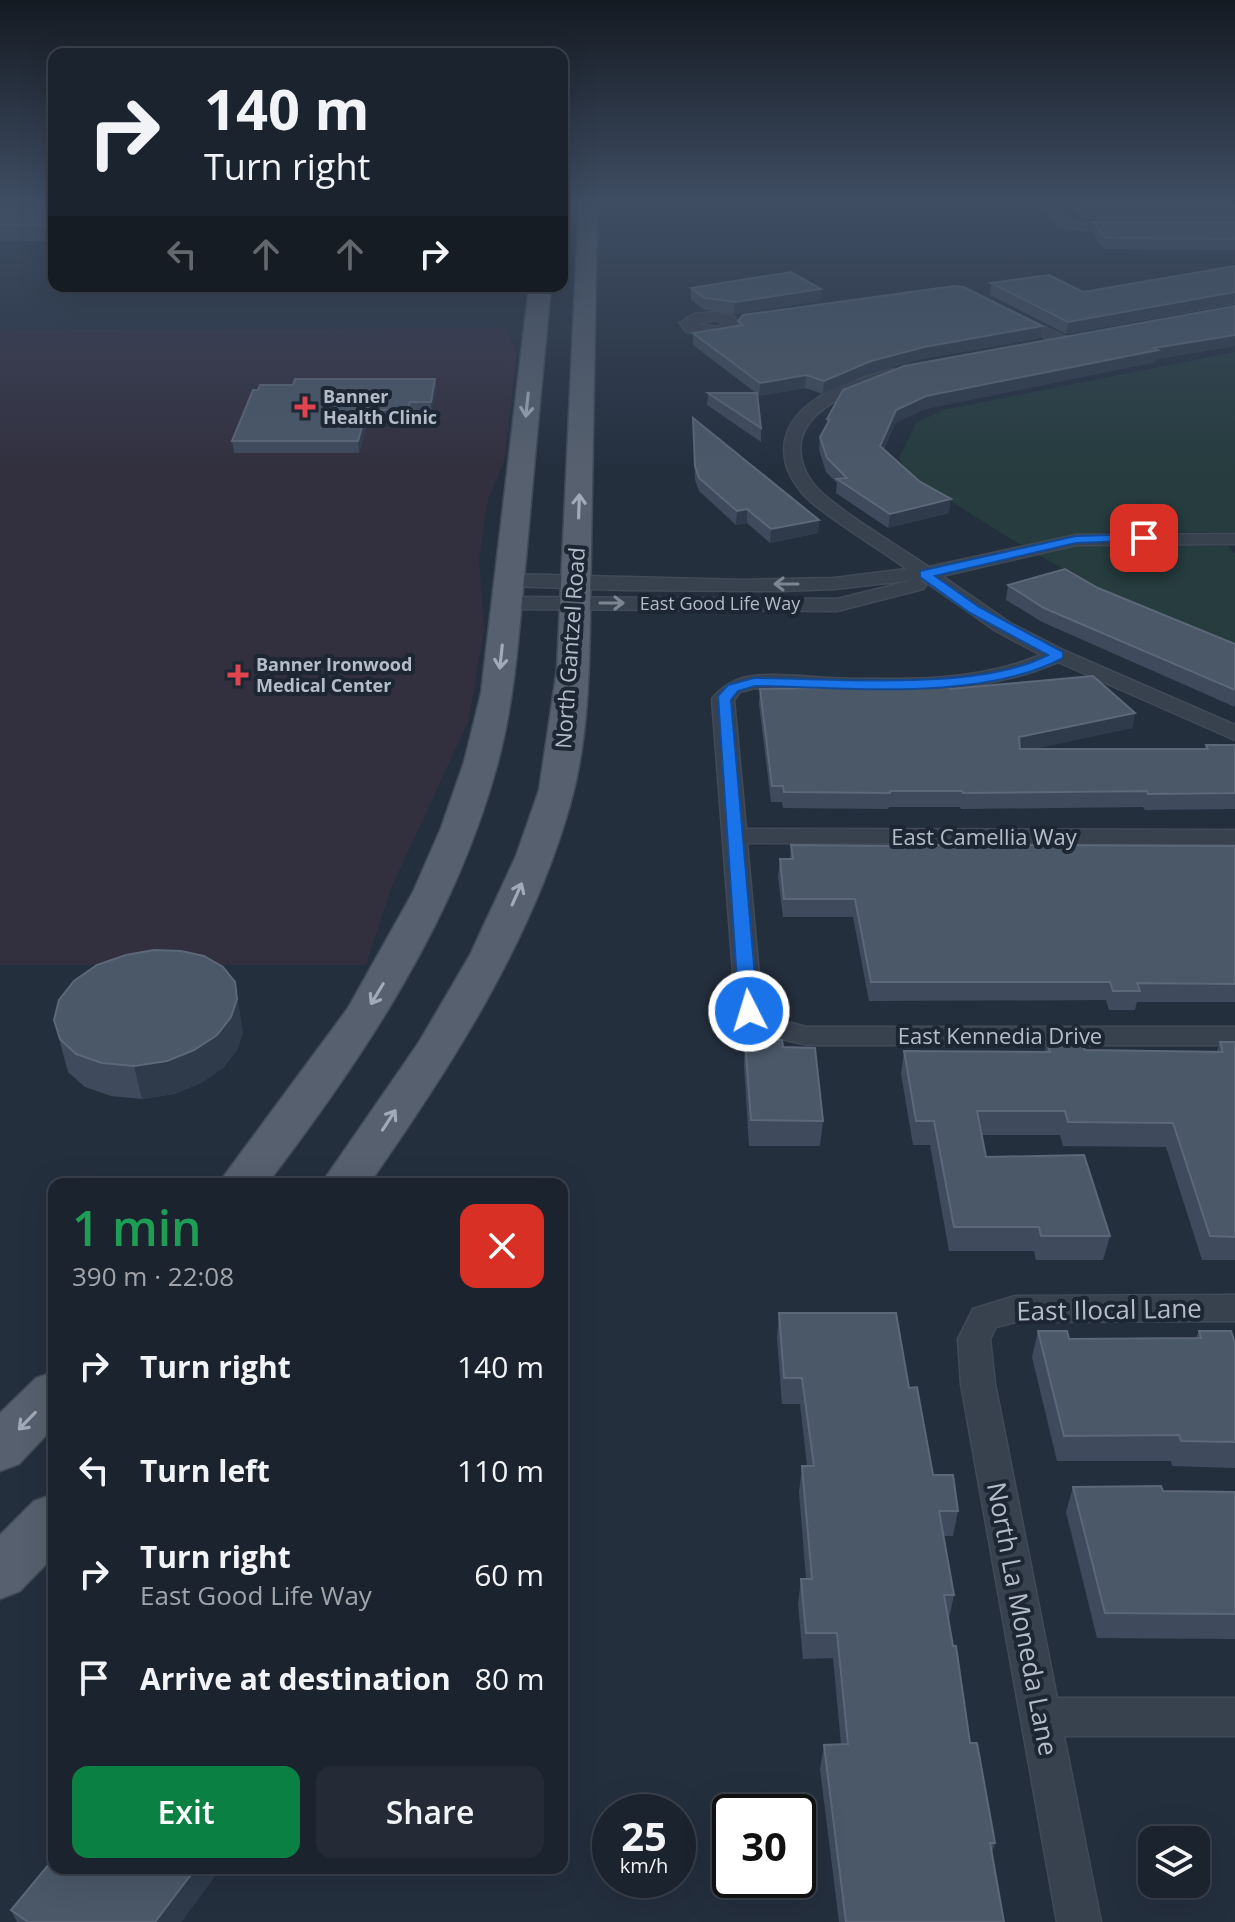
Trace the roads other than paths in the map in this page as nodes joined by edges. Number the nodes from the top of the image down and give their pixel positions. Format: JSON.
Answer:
{"nodes":[{"id":1,"x":587,"y":290,"type":"edge"},
{"id":2,"x":539,"y":292,"type":"edge"},
{"id":3,"x":999,"y":309,"type":"edge"},
{"id":4,"x":534,"y":338,"type":"junction"},
{"id":5,"x":586,"y":338,"type":"junction"},
{"id":6,"x":1033,"y":347,"type":"edge"},
{"id":7,"x":916,"y":369,"type":"edge"},
{"id":8,"x":1235,"y":539,"type":"edge"},
{"id":9,"x":924,"y":574,"type":"junction"},
{"id":10,"x":824,"y":584,"type":"junction"},
{"id":11,"x":507,"y":592,"type":"junction"},
{"id":12,"x":576,"y":593,"type":"junction"},
{"id":13,"x":837,"y":605,"type":"junction"},
{"id":14,"x":1058,"y":655,"type":"junction"},
{"id":15,"x":1235,"y":733,"type":"edge"},
{"id":16,"x":733,"y":836,"type":"junction"},
{"id":17,"x":1235,"y":837,"type":"edge"},
{"id":18,"x":1235,"y":1036,"type":"edge"},
{"id":19,"x":246,"y":1178,"type":"edge"},
{"id":20,"x":348,"y":1178,"type":"edge"},
{"id":21,"x":1235,"y":1308,"type":"edge"},
{"id":22,"x":984,"y":1318,"type":"joint"},
{"id":23,"x":48,"y":1399,"type":"edge"},
{"id":24,"x":0,"y":1448,"type":"edge"},
{"id":25,"x":48,"y":1524,"type":"edge"},
{"id":26,"x":0,"y":1573,"type":"edge"},
{"id":27,"x":1040,"y":1717,"type":"junction"},
{"id":28,"x":1235,"y":1717,"type":"edge"},
{"id":29,"x":1079,"y":1922,"type":"edge"}],
"edges":[{"from":1,"to":5,"type":"main road","name":"North Gantzel Road"},
{"from":2,"to":4,"type":"main road"},
{"from":3,"to":6,"type":"street"},
{"from":4,"to":5,"type":"main road"},
{"from":4,"to":11,"type":"main road","one_way":true},
{"from":12,"to":5,"type":"main road","name":"North Gantzel Road","one_way":true},
{"from":7,"to":9,"type":"street"},
{"from":8,"to":9,"type":"street","name":"East Good Life Way"},
{"from":9,"to":10,"type":"street","name":"East Good Life Way"},
{"from":9,"to":13,"type":"street","name":"East Good Life Way"},
{"from":9,"to":14,"type":"street"},
{"from":10,"to":12,"type":"street","name":"East Good Life Way","one_way":true},
{"from":10,"to":13,"type":"street"},
{"from":11,"to":12,"type":"street","name":"East Good Life Way"},
{"from":11,"to":19,"type":"main road","one_way":true},
{"from":12,"to":13,"type":"street","name":"East Good Life Way","one_way":true},
{"from":20,"to":12,"type":"main road","name":"North Gantzel Road","one_way":true},
{"from":14,"to":15,"type":"street"},
{"from":14,"to":16,"type":"street"},
{"from":16,"to":17,"type":"street","name":"East Camellia Way"},
{"from":16,"to":18,"type":"street","name":"East Kennedia Drive"},
{"from":21,"to":22,"type":"street","name":"East Ilocal Lane"},
{"from":22,"to":27,"type":"street","name":"North La Moneda Lane"},
{"from":23,"to":24,"type":"main road","one_way":true},
{"from":25,"to":26,"type":"main road"},
{"from":27,"to":28,"type":"street"},
{"from":27,"to":29,"type":"street","name":"North La Moneda Lane"}]}
